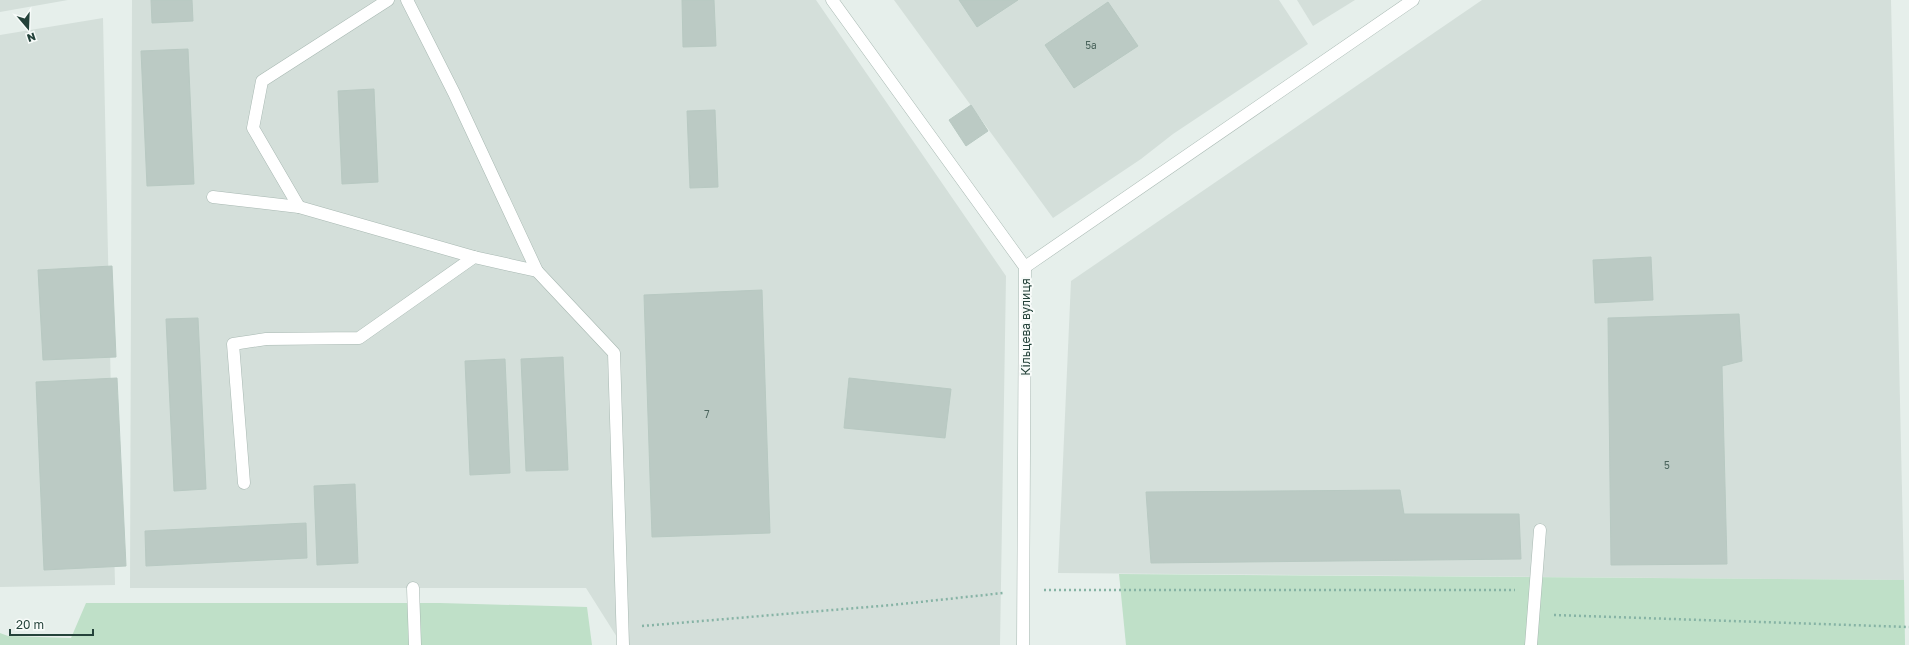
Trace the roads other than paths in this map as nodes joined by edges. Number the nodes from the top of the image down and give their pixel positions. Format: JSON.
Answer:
{"nodes":[{"id":1,"x":388,"y":0,"type":"edge"},
{"id":2,"x":407,"y":0,"type":"edge"},
{"id":3,"x":832,"y":0,"type":"edge"},
{"id":4,"x":1413,"y":0,"type":"edge"},
{"id":5,"x":212,"y":197,"type":"dead end"},
{"id":6,"x":299,"y":207,"type":"junction"},
{"id":7,"x":474,"y":257,"type":"junction"},
{"id":8,"x":1025,"y":267,"type":"junction"},
{"id":9,"x":537,"y":271,"type":"junction"},
{"id":10,"x":244,"y":483,"type":"dead end"},
{"id":11,"x":1540,"y":530,"type":"dead end"},
{"id":12,"x":413,"y":588,"type":"dead end"},
{"id":13,"x":415,"y":645,"type":"edge"},
{"id":14,"x":623,"y":645,"type":"edge"},
{"id":15,"x":1023,"y":645,"type":"edge"},
{"id":16,"x":1531,"y":645,"type":"edge"}],
"edges":[{"from":1,"to":6,"type":"street"},
{"from":2,"to":9,"type":"street"},
{"from":3,"to":8,"type":"street","name":"Кільцева вулиця"},
{"from":4,"to":8,"type":"street"},
{"from":5,"to":6,"type":"street"},
{"from":6,"to":7,"type":"street"},
{"from":7,"to":9,"type":"street"},
{"from":7,"to":10,"type":"street"},
{"from":8,"to":15,"type":"street","name":"Кільцева вулиця"},
{"from":9,"to":14,"type":"street"},
{"from":11,"to":16,"type":"street"},
{"from":12,"to":13,"type":"street"}]}
